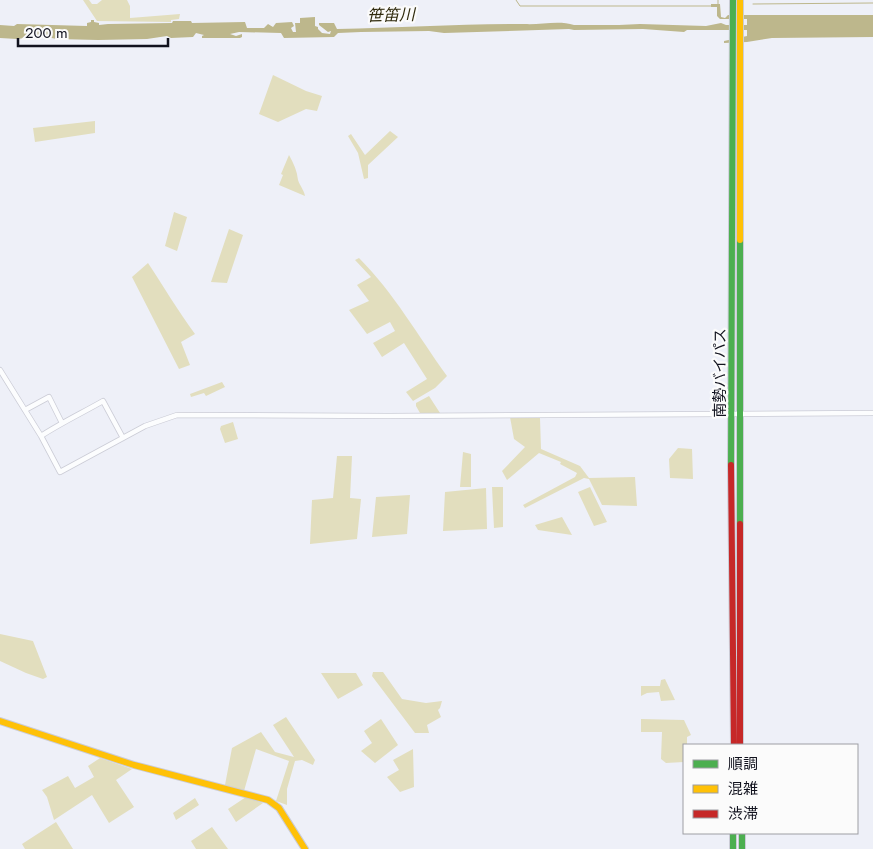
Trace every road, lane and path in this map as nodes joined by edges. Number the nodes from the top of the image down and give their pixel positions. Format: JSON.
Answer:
{"nodes":[{"id":1,"x":736,"y":2,"type":"edge"},
{"id":2,"x":736,"y":51,"type":"junction"},
{"id":3,"x":0,"y":370,"type":"edge"},
{"id":4,"x":25,"y":410,"type":"junction"},
{"id":5,"x":873,"y":413,"type":"edge"},
{"id":6,"x":732,"y":414,"type":"junction"},
{"id":7,"x":741,"y":414,"type":"junction"},
{"id":8,"x":62,"y":423,"type":"junction"},
{"id":9,"x":41,"y":436,"type":"junction"},
{"id":10,"x":123,"y":438,"type":"junction"},
{"id":11,"x":0,"y":721,"type":"edge"},
{"id":12,"x":734,"y":744,"type":"edge"},
{"id":13,"x":740,"y":744,"type":"edge"},
{"id":14,"x":733,"y":834,"type":"edge"},
{"id":15,"x":742,"y":834,"type":"edge"},
{"id":16,"x":305,"y":849,"type":"edge"},
{"id":17,"x":733,"y":849,"type":"edge"},
{"id":18,"x":742,"y":849,"type":"edge"}],
"edges":[{"from":1,"to":2,"type":"main road","name":"南勢バイパス"},
{"from":2,"to":6,"type":"main road","name":"南勢バイパス"},
{"from":2,"to":7,"type":"main road","name":"南勢バイパス"},
{"from":3,"to":4,"type":"street"},
{"from":4,"to":8,"type":"street"},
{"from":4,"to":9,"type":"street"},
{"from":5,"to":7,"type":"street"},
{"from":6,"to":7,"type":"street"},
{"from":6,"to":10,"type":"street"},
{"from":6,"to":12,"type":"main road","name":"南勢バイパス"},
{"from":7,"to":13,"type":"main road","name":"南勢バイパス"},
{"from":8,"to":9,"type":"street"},
{"from":8,"to":10,"type":"street"},
{"from":9,"to":10,"type":"street"},
{"from":11,"to":16,"type":"main road"},
{"from":14,"to":17,"type":"main road"},
{"from":15,"to":18,"type":"main road"}]}
